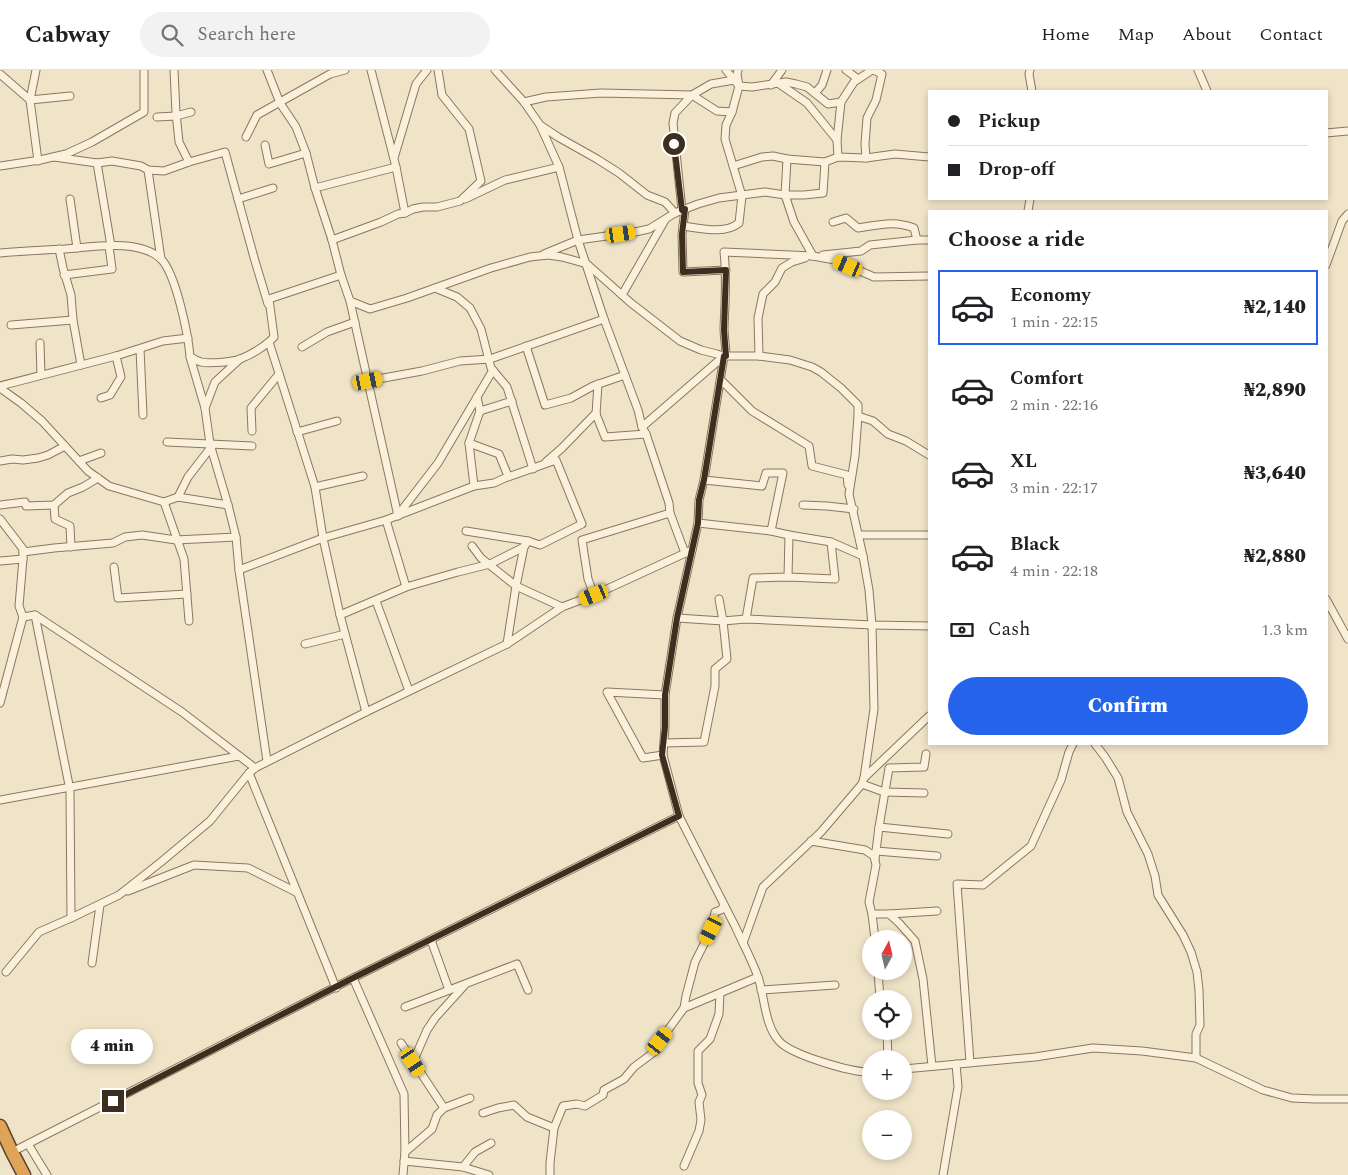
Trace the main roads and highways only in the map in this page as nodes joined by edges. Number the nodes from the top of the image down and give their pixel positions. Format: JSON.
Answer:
{"nodes":[{"id":1,"x":0,"y":1126,"type":"edge"},
{"id":2,"x":24,"y":1175,"type":"edge"}],
"edges":[{"from":1,"to":2,"type":"highway"}]}
